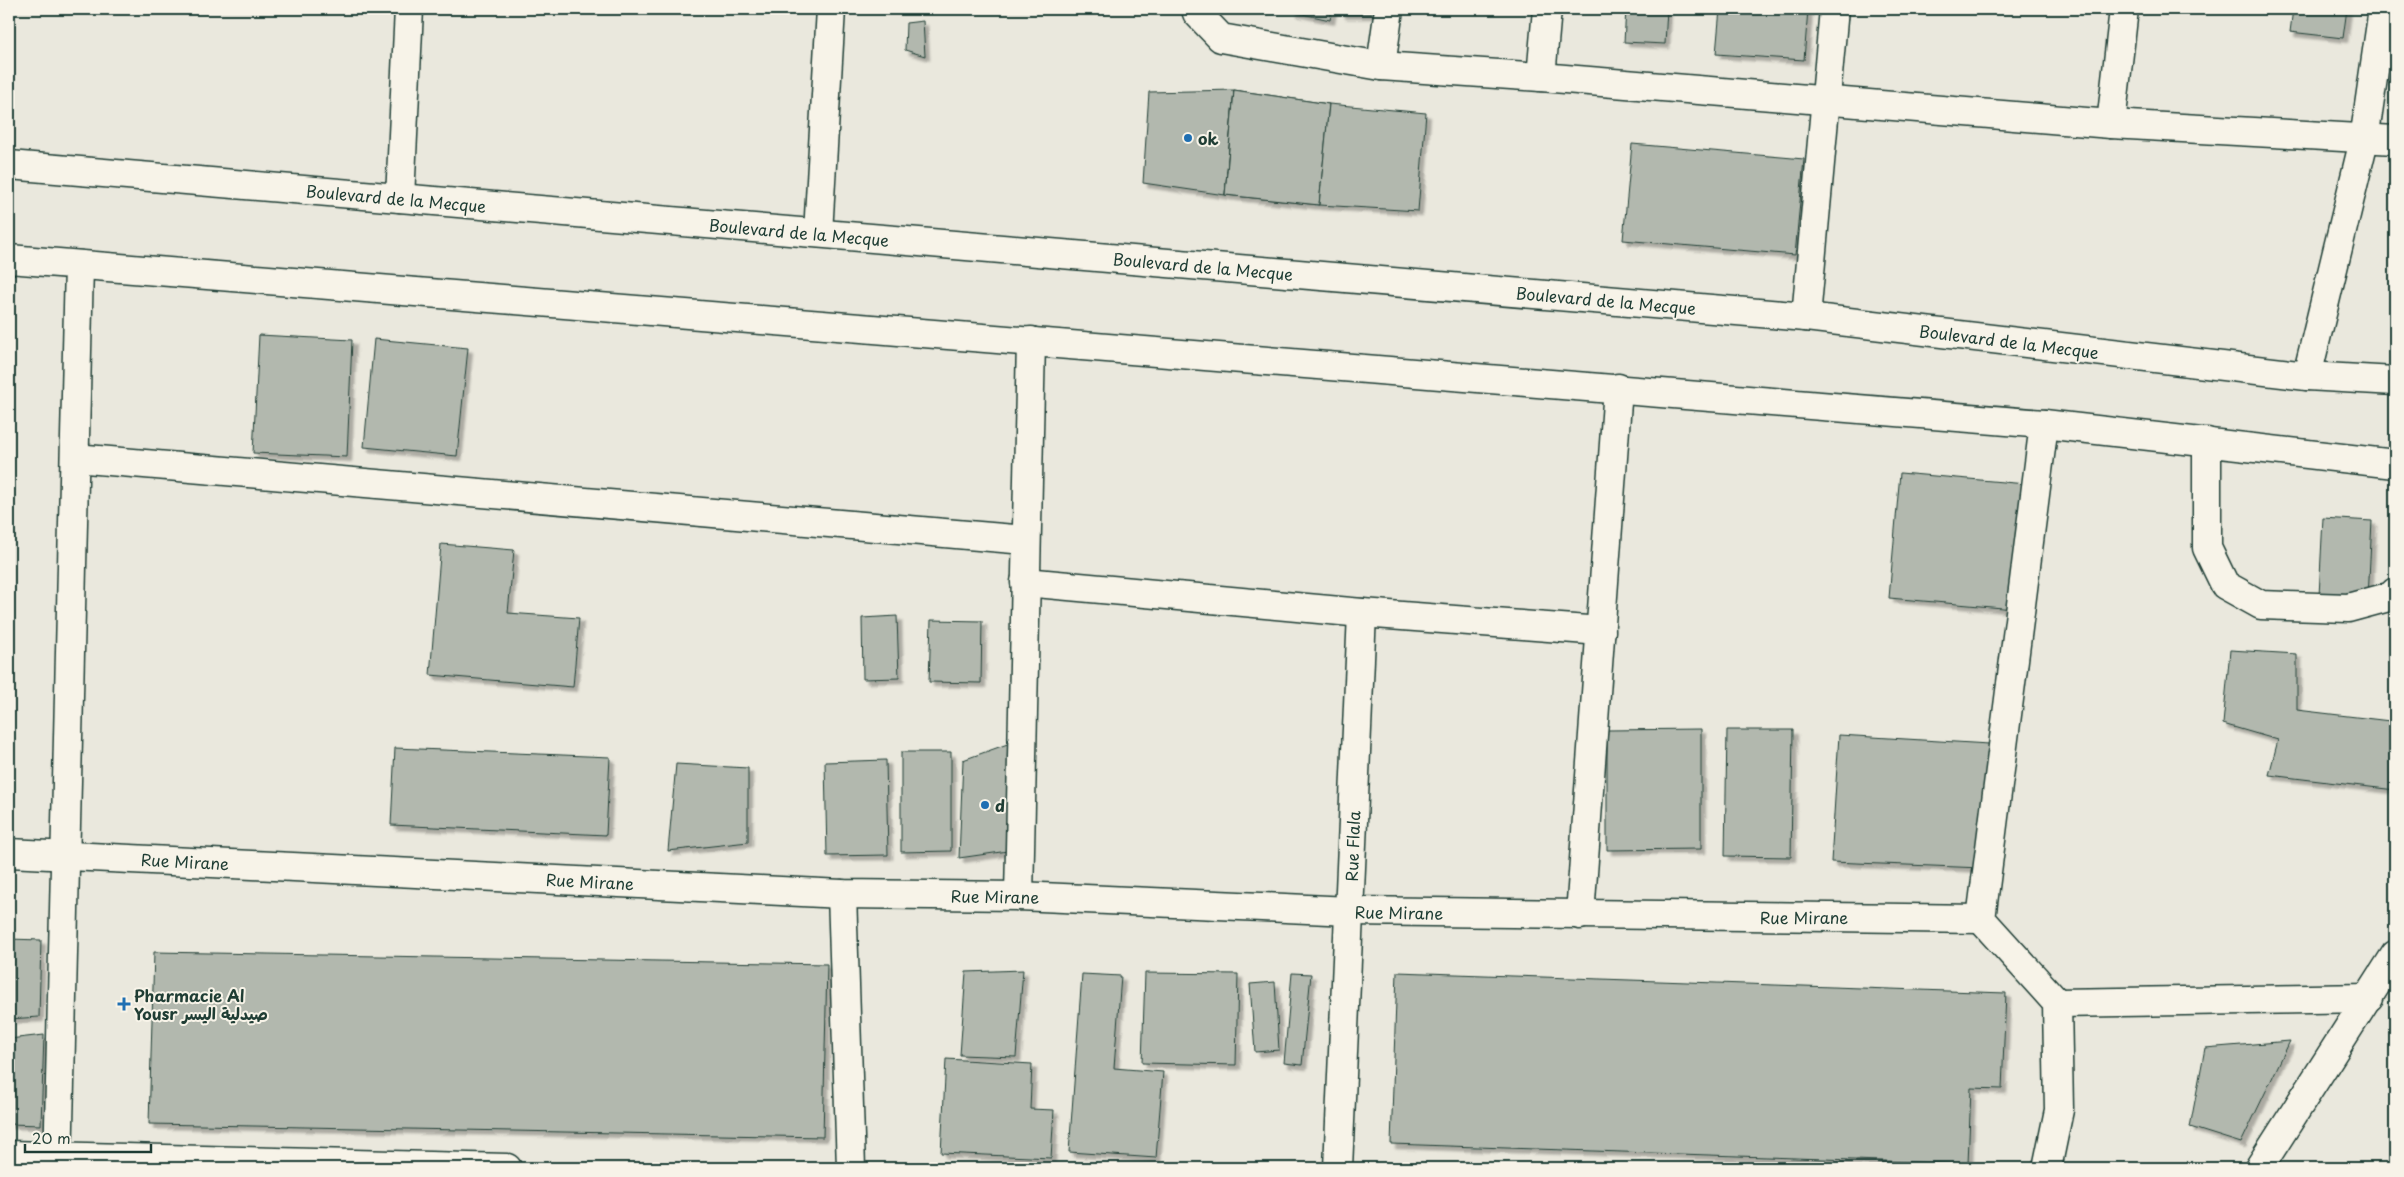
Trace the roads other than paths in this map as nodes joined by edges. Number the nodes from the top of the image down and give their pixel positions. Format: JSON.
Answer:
{"nodes":[{"id":1,"x":409,"y":9,"type":"edge"},
{"id":2,"x":831,"y":9,"type":"edge"},
{"id":3,"x":1196,"y":9,"type":"edge"},
{"id":4,"x":1389,"y":9,"type":"edge"},
{"id":5,"x":1547,"y":9,"type":"edge"},
{"id":6,"x":1834,"y":9,"type":"edge"},
{"id":7,"x":2124,"y":9,"type":"edge"},
{"id":8,"x":2383,"y":9,"type":"edge"},
{"id":9,"x":1381,"y":66,"type":"junction"},
{"id":10,"x":1541,"y":77,"type":"junction"},
{"id":11,"x":1826,"y":101,"type":"junction"},
{"id":12,"x":2111,"y":124,"type":"junction"},
{"id":13,"x":2364,"y":140,"type":"junction"},
{"id":14,"x":2395,"y":140,"type":"edge"},
{"id":15,"x":9,"y":165,"type":"edge"},
{"id":16,"x":400,"y":198,"type":"junction"},
{"id":17,"x":818,"y":233,"type":"junction"},
{"id":18,"x":9,"y":259,"type":"edge"},
{"id":19,"x":79,"y":265,"type":"junction"},
{"id":20,"x":1806,"y":317,"type":"junction"},
{"id":21,"x":1031,"y":341,"type":"junction"},
{"id":22,"x":2307,"y":376,"type":"junction"},
{"id":23,"x":2395,"y":382,"type":"edge"},
{"id":24,"x":1618,"y":388,"type":"junction"},
{"id":25,"x":2044,"y":424,"type":"junction"},
{"id":26,"x":2207,"y":442,"type":"junction"},
{"id":27,"x":74,"y":458,"type":"junction"},
{"id":28,"x":2395,"y":464,"type":"edge"},
{"id":29,"x":1026,"y":540,"type":"junction"},
{"id":30,"x":1025,"y":582,"type":"junction"},
{"id":31,"x":2395,"y":592,"type":"edge"},
{"id":32,"x":1362,"y":613,"type":"junction"},
{"id":33,"x":1601,"y":631,"type":"junction"},
{"id":34,"x":9,"y":853,"type":"edge"},
{"id":35,"x":65,"y":854,"type":"junction"},
{"id":36,"x":842,"y":894,"type":"junction"},
{"id":37,"x":1020,"y":896,"type":"junction"},
{"id":38,"x":1350,"y":911,"type":"junction"},
{"id":39,"x":1580,"y":915,"type":"junction"},
{"id":40,"x":1981,"y":919,"type":"junction"},
{"id":41,"x":2395,"y":956,"type":"edge"},
{"id":42,"x":2369,"y":998,"type":"junction"},
{"id":43,"x":2057,"y":1003,"type":"junction"},
{"id":44,"x":9,"y":1155,"type":"edge"},
{"id":45,"x":58,"y":1163,"type":"edge"},
{"id":46,"x":358,"y":1167,"type":"edge"},
{"id":47,"x":507,"y":1168,"type":"edge"},
{"id":48,"x":850,"y":1168,"type":"edge"},
{"id":49,"x":1338,"y":1168,"type":"edge"},
{"id":50,"x":2047,"y":1168,"type":"edge"},
{"id":51,"x":2259,"y":1168,"type":"edge"}],
"edges":[{"from":1,"to":16,"type":"street"},
{"from":2,"to":17,"type":"street"},
{"from":3,"to":9,"type":"street"},
{"from":4,"to":9,"type":"street"},
{"from":5,"to":10,"type":"street"},
{"from":6,"to":11,"type":"street"},
{"from":7,"to":12,"type":"street"},
{"from":8,"to":13,"type":"street"},
{"from":9,"to":10,"type":"street"},
{"from":10,"to":11,"type":"street"},
{"from":11,"to":12,"type":"street"},
{"from":11,"to":20,"type":"street"},
{"from":12,"to":13,"type":"street"},
{"from":13,"to":14,"type":"street"},
{"from":13,"to":22,"type":"street"},
{"from":15,"to":16,"type":"street","name":"Boulevard de la Mecque"},
{"from":16,"to":17,"type":"street","name":"Boulevard de la Mecque"},
{"from":17,"to":20,"type":"street","name":"Boulevard de la Mecque"},
{"from":18,"to":19,"type":"street"},
{"from":19,"to":21,"type":"street"},
{"from":19,"to":27,"type":"street"},
{"from":20,"to":22,"type":"street","name":"Boulevard de la Mecque"},
{"from":21,"to":24,"type":"street"},
{"from":21,"to":29,"type":"street"},
{"from":22,"to":23,"type":"street","name":"Boulevard de la Mecque"},
{"from":24,"to":25,"type":"street"},
{"from":24,"to":33,"type":"street"},
{"from":25,"to":26,"type":"street"},
{"from":25,"to":40,"type":"street"},
{"from":26,"to":28,"type":"street"},
{"from":26,"to":31,"type":"street"},
{"from":27,"to":29,"type":"street"},
{"from":27,"to":35,"type":"street"},
{"from":29,"to":30,"type":"street"},
{"from":30,"to":32,"type":"street"},
{"from":30,"to":37,"type":"street"},
{"from":32,"to":33,"type":"street"},
{"from":32,"to":38,"type":"street","name":"Rue Flala"},
{"from":33,"to":39,"type":"street"},
{"from":34,"to":35,"type":"street","name":"Rue Mirane"},
{"from":35,"to":36,"type":"street","name":"Rue Mirane"},
{"from":35,"to":45,"type":"street"},
{"from":36,"to":37,"type":"street","name":"Rue Mirane"},
{"from":36,"to":48,"type":"street"},
{"from":37,"to":38,"type":"street","name":"Rue Mirane"},
{"from":38,"to":39,"type":"street","name":"Rue Mirane"},
{"from":38,"to":49,"type":"street","name":"Rue Flala"},
{"from":39,"to":40,"type":"street","name":"Rue Mirane"},
{"from":40,"to":43,"type":"street"},
{"from":41,"to":42,"type":"street"},
{"from":42,"to":43,"type":"street"},
{"from":42,"to":51,"type":"street"},
{"from":43,"to":50,"type":"street"},
{"from":44,"to":45,"type":"street"},
{"from":45,"to":46,"type":"street"},
{"from":46,"to":47,"type":"street"}]}
